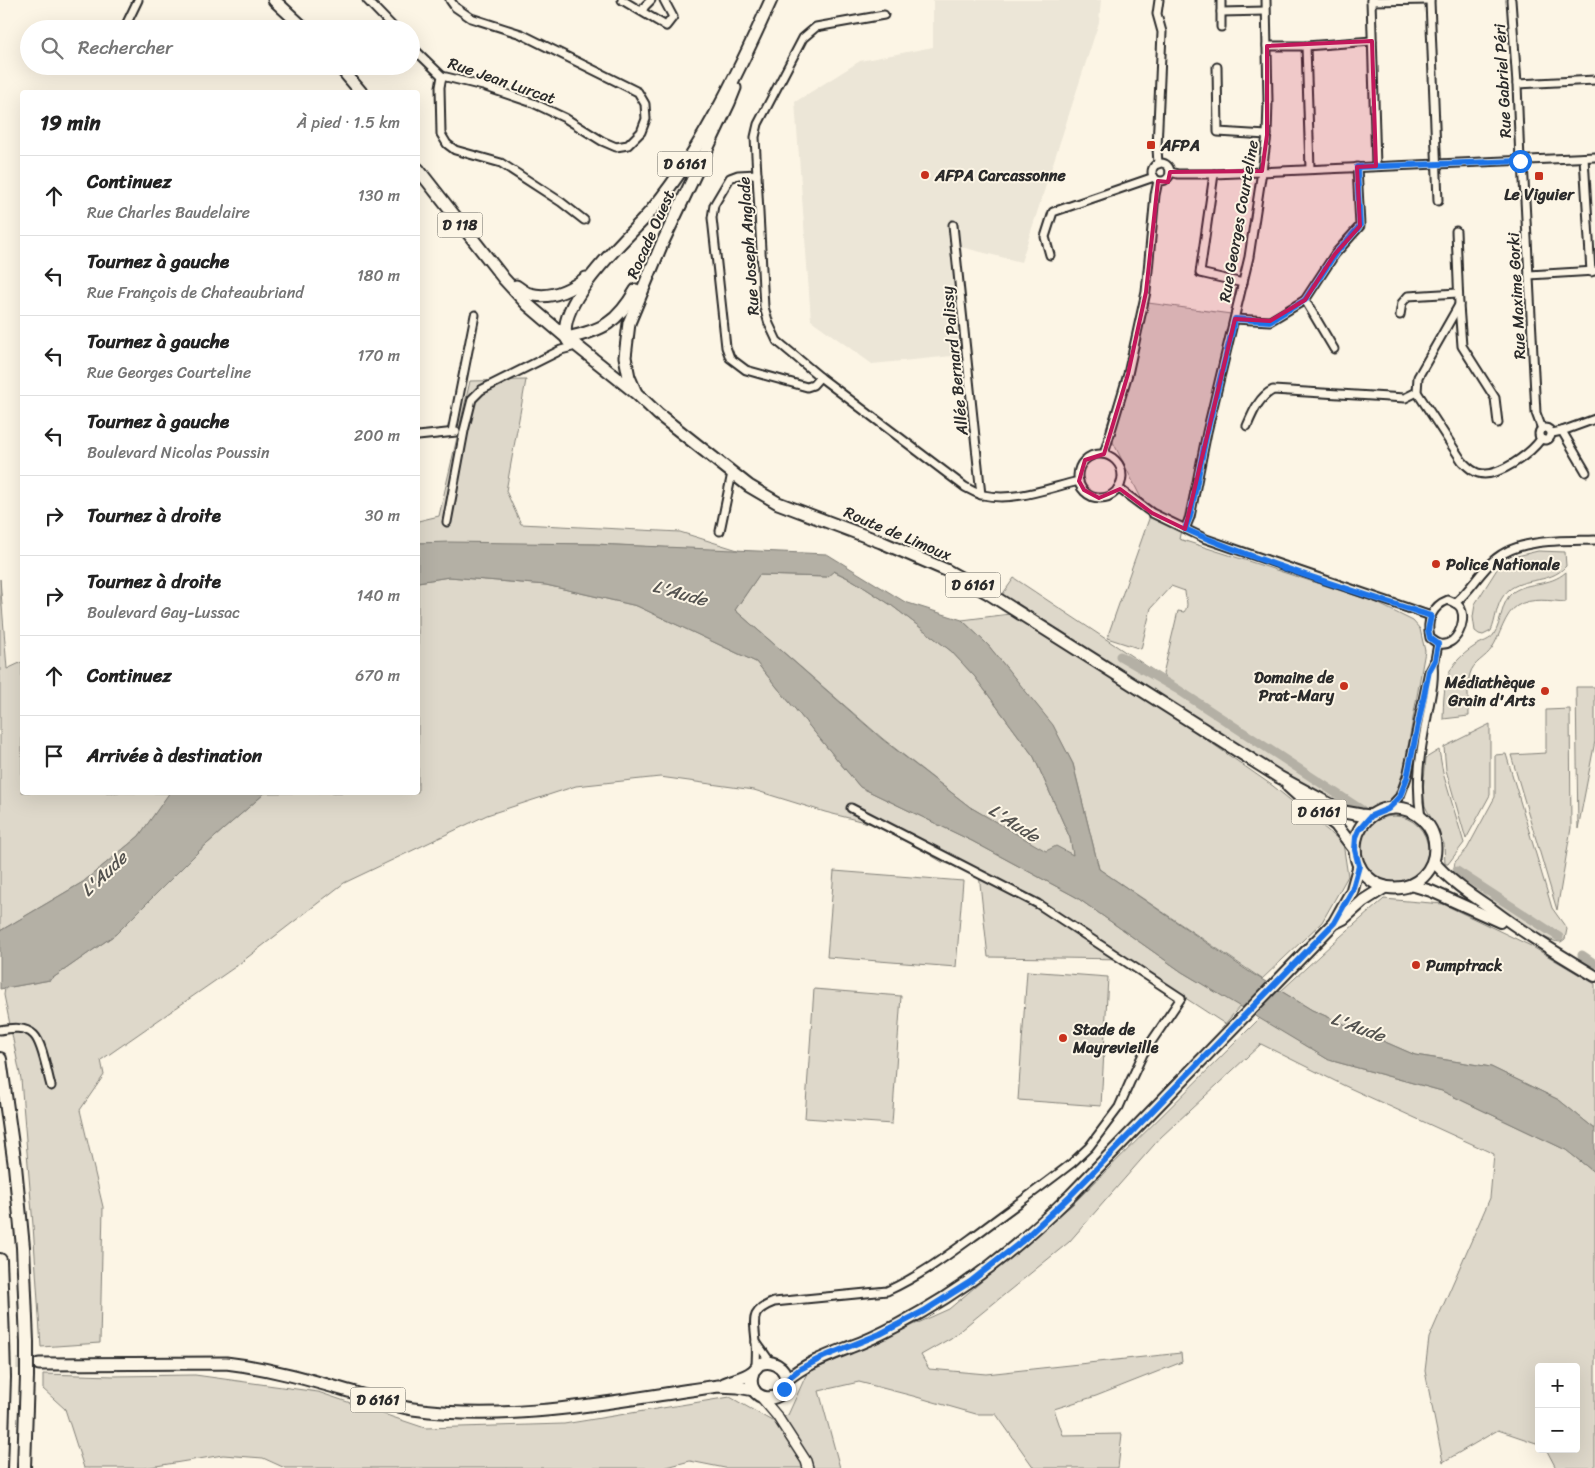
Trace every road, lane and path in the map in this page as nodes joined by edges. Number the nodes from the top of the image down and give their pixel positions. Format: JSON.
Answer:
{"nodes":[{"id":1,"x":138,"y":0,"type":"edge"},
{"id":2,"x":274,"y":0,"type":"edge"},
{"id":3,"x":367,"y":0,"type":"edge"},
{"id":4,"x":450,"y":0,"type":"edge"},
{"id":5,"x":622,"y":0,"type":"edge"},
{"id":6,"x":651,"y":0,"type":"edge"},
{"id":7,"x":664,"y":0,"type":"edge"},
{"id":8,"x":771,"y":0,"type":"edge"},
{"id":9,"x":1159,"y":0,"type":"edge"},
{"id":10,"x":1221,"y":0,"type":"edge"},
{"id":11,"x":1266,"y":0,"type":"edge"},
{"id":12,"x":1430,"y":0,"type":"edge"},
{"id":13,"x":1511,"y":0,"type":"edge"},
{"id":14,"x":1371,"y":1,"type":"edge"},
{"id":15,"x":642,"y":11,"type":"junction"},
{"id":16,"x":1266,"y":11,"type":"junction"},
{"id":17,"x":1221,"y":12,"type":"junction"},
{"id":18,"x":884,"y":15,"type":"dead end"},
{"id":19,"x":128,"y":20,"type":"edge"},
{"id":20,"x":296,"y":20,"type":"edge"},
{"id":21,"x":386,"y":20,"type":"edge"},
{"id":22,"x":1221,"y":27,"type":"dead end"},
{"id":23,"x":1372,"y":41,"type":"junction"},
{"id":24,"x":1267,"y":46,"type":"junction"},
{"id":25,"x":1306,"y":46,"type":"junction"},
{"id":26,"x":748,"y":51,"type":"junction"},
{"id":27,"x":420,"y":55,"type":"edge"},
{"id":28,"x":1217,"y":67,"type":"dead end"},
{"id":29,"x":347,"y":75,"type":"edge"},
{"id":30,"x":442,"y":76,"type":"junction"},
{"id":31,"x":1595,"y":80,"type":"edge"},
{"id":32,"x":1517,"y":84,"type":"junction"},
{"id":33,"x":359,"y":90,"type":"edge"},
{"id":34,"x":1267,"y":134,"type":"junction"},
{"id":35,"x":1595,"y":157,"type":"edge"},
{"id":36,"x":1584,"y":158,"type":"junction"},
{"id":37,"x":1522,"y":161,"type":"junction"},
{"id":38,"x":1158,"y":164,"type":"junction"},
{"id":39,"x":1436,"y":165,"type":"junction"},
{"id":40,"x":1376,"y":166,"type":"junction"},
{"id":41,"x":1357,"y":167,"type":"junction"},
{"id":42,"x":1310,"y":169,"type":"junction"},
{"id":43,"x":1262,"y":171,"type":"junction"},
{"id":44,"x":420,"y":172,"type":"edge"},
{"id":45,"x":1170,"y":172,"type":"junction"},
{"id":46,"x":756,"y":174,"type":"junction"},
{"id":47,"x":1214,"y":174,"type":"junction"},
{"id":48,"x":1156,"y":179,"type":"junction"},
{"id":49,"x":1438,"y":201,"type":"dead end"},
{"id":50,"x":584,"y":220,"type":"dead end"},
{"id":51,"x":953,"y":225,"type":"dead end"},
{"id":52,"x":1456,"y":231,"type":"dead end"},
{"id":53,"x":661,"y":246,"type":"junction"},
{"id":54,"x":1050,"y":255,"type":"dead end"},
{"id":55,"x":602,"y":264,"type":"junction"},
{"id":56,"x":1593,"y":272,"type":"edge"},
{"id":57,"x":1529,"y":275,"type":"junction"},
{"id":58,"x":504,"y":280,"type":"junction"},
{"id":59,"x":1243,"y":283,"type":"junction"},
{"id":60,"x":1458,"y":293,"type":"junction"},
{"id":61,"x":1305,"y":300,"type":"junction"},
{"id":62,"x":1459,"y":304,"type":"junction"},
{"id":63,"x":476,"y":315,"type":"dead end"},
{"id":64,"x":1400,"y":315,"type":"dead end"},
{"id":65,"x":1235,"y":319,"type":"junction"},
{"id":66,"x":566,"y":345,"type":"junction"},
{"id":67,"x":1334,"y":349,"type":"dead end"},
{"id":68,"x":820,"y":377,"type":"junction"},
{"id":69,"x":1417,"y":392,"type":"junction"},
{"id":70,"x":637,"y":394,"type":"junction"},
{"id":71,"x":658,"y":414,"type":"junction"},
{"id":72,"x":1595,"y":419,"type":"edge"},
{"id":73,"x":1498,"y":423,"type":"dead end"},
{"id":74,"x":1247,"y":426,"type":"dead end"},
{"id":75,"x":1542,"y":429,"type":"junction"},
{"id":76,"x":464,"y":431,"type":"junction"},
{"id":77,"x":1562,"y":431,"type":"junction"},
{"id":78,"x":452,"y":432,"type":"junction"},
{"id":79,"x":1552,"y":433,"type":"junction"},
{"id":80,"x":420,"y":436,"type":"edge"},
{"id":81,"x":1541,"y":438,"type":"junction"},
{"id":82,"x":1104,"y":454,"type":"junction"},
{"id":83,"x":1586,"y":472,"type":"dead end"},
{"id":84,"x":732,"y":473,"type":"junction"},
{"id":85,"x":1079,"y":481,"type":"junction"},
{"id":86,"x":1118,"y":488,"type":"junction"},
{"id":87,"x":981,"y":495,"type":"junction"},
{"id":88,"x":447,"y":522,"type":"dead end"},
{"id":89,"x":1185,"y":529,"type":"junction"},
{"id":90,"x":720,"y":531,"type":"dead end"},
{"id":91,"x":1595,"y":540,"type":"edge"},
{"id":92,"x":1455,"y":603,"type":"junction"},
{"id":93,"x":1431,"y":616,"type":"junction"},
{"id":94,"x":1438,"y":644,"type":"junction"},
{"id":95,"x":1433,"y":663,"type":"junction"},
{"id":96,"x":1279,"y":777,"type":"junction"},
{"id":97,"x":851,"y":808,"type":"dead end"},
{"id":98,"x":1388,"y":809,"type":"junction"},
{"id":99,"x":1371,"y":816,"type":"junction"},
{"id":100,"x":1421,"y":818,"type":"junction"},
{"id":101,"x":1355,"y":850,"type":"junction"},
{"id":102,"x":1433,"y":861,"type":"junction"},
{"id":103,"x":1359,"y":866,"type":"junction"},
{"id":104,"x":1411,"y":885,"type":"junction"},
{"id":105,"x":1385,"y":887,"type":"junction"},
{"id":106,"x":1334,"y":923,"type":"junction"},
{"id":107,"x":1524,"y":933,"type":"junction"},
{"id":108,"x":1595,"y":976,"type":"edge"},
{"id":109,"x":0,"y":1030,"type":"edge"},
{"id":110,"x":0,"y":1059,"type":"edge"},
{"id":111,"x":51,"y":1086,"type":"dead end"},
{"id":112,"x":0,"y":1260,"type":"edge"},
{"id":113,"x":756,"y":1342,"type":"junction"},
{"id":114,"x":823,"y":1357,"type":"junction"},
{"id":115,"x":39,"y":1364,"type":"tunnel mouth"},
{"id":116,"x":775,"y":1364,"type":"junction"},
{"id":117,"x":754,"y":1370,"type":"junction"},
{"id":118,"x":786,"y":1380,"type":"junction"},
{"id":119,"x":718,"y":1386,"type":"junction"},
{"id":120,"x":758,"y":1394,"type":"junction"},
{"id":121,"x":778,"y":1396,"type":"junction"},
{"id":122,"x":777,"y":1416,"type":"junction"},
{"id":123,"x":1,"y":1468,"type":"edge"},
{"id":124,"x":24,"y":1468,"type":"edge"},
{"id":125,"x":808,"y":1468,"type":"edge"}],
"edges":[{"from":1,"to":19,"type":"street"},
{"from":2,"to":20,"type":"main road"},
{"from":3,"to":21,"type":"street"},
{"from":4,"to":30,"type":"street","name":"Rue Jean Lurcat"},
{"from":5,"to":15,"type":"street"},
{"from":6,"to":15,"type":"street"},
{"from":7,"to":15,"type":"street"},
{"from":8,"to":26,"type":"main road","name":"Rocade Ouest","number":"D 6161"},
{"from":9,"to":38,"type":"street"},
{"from":10,"to":17,"type":"street"},
{"from":11,"to":16,"type":"street","name":"Rue Georges Courteline"},
{"from":12,"to":14,"type":"street"},
{"from":12,"to":39,"type":"street"},
{"from":13,"to":32,"type":"street","name":"Rue Gabriel Péri"},
{"from":14,"to":23,"type":"street"},
{"from":16,"to":17,"type":"street"},
{"from":16,"to":24,"type":"street","name":"Rue Georges Courteline"},
{"from":17,"to":22,"type":"street"},
{"from":18,"to":46,"type":"street","name":"Rue Joseph Anglade"},
{"from":23,"to":25,"type":"street"},
{"from":23,"to":40,"type":"street"},
{"from":24,"to":25,"type":"street"},
{"from":24,"to":34,"type":"street","name":"Rue Georges Courteline"},
{"from":25,"to":42,"type":"street"},
{"from":26,"to":53,"type":"main road","name":"Rocade Ouest"},
{"from":26,"to":55,"type":"main road","name":"Rocade Ouest","number":"D 6161"},
{"from":27,"to":30,"type":"street","name":"Rue Jean Lurcat"},
{"from":28,"to":34,"type":"street"},
{"from":29,"to":33,"type":"main road"},
{"from":30,"to":50,"type":"street"},
{"from":31,"to":32,"type":"street"},
{"from":32,"to":37,"type":"street","name":"Rue Gabriel Péri"},
{"from":34,"to":43,"type":"street","name":"Rue Georges Courteline"},
{"from":35,"to":36,"type":"street"},
{"from":36,"to":37,"type":"street"},
{"from":36,"to":56,"type":"street"},
{"from":37,"to":39,"type":"street"},
{"from":37,"to":57,"type":"street","name":"Rue Maxime Gorki"},
{"from":38,"to":45,"type":"street"},
{"from":38,"to":48,"type":"street"},
{"from":39,"to":40,"type":"street"},
{"from":39,"to":49,"type":"street"},
{"from":40,"to":41,"type":"street"},
{"from":41,"to":42,"type":"street"},
{"from":41,"to":61,"type":"street"},
{"from":42,"to":43,"type":"street"},
{"from":43,"to":47,"type":"street"},
{"from":43,"to":59,"type":"street","name":"Rue Georges Courteline"},
{"from":44,"to":58,"type":"main road","number":"D 118"},
{"from":45,"to":47,"type":"street"},
{"from":45,"to":48,"type":"street"},
{"from":46,"to":68,"type":"street","name":"Rue Joseph Anglade"},
{"from":46,"to":68,"type":"street"},
{"from":47,"to":59,"type":"street"},
{"from":48,"to":54,"type":"street"},
{"from":48,"to":82,"type":"street"},
{"from":51,"to":87,"type":"street","name":"Allée Bernard Palissy"},
{"from":52,"to":60,"type":"street"},
{"from":53,"to":66,"type":"main road"},
{"from":53,"to":70,"type":"main road","name":"Rocade Ouest","number":"D 6161"},
{"from":55,"to":58,"type":"main road","name":"Rocade Ouest","number":"D 6161"},
{"from":55,"to":66,"type":"main road","name":"Rocade Ouest","number":"D 6161"},
{"from":56,"to":57,"type":"street"},
{"from":57,"to":75,"type":"street","name":"Rue Maxime Gorki"},
{"from":58,"to":66,"type":"main road","number":"D 118"},
{"from":59,"to":65,"type":"street","name":"Rue Georges Courteline"},
{"from":60,"to":62,"type":"street"},
{"from":60,"to":64,"type":"street"},
{"from":61,"to":65,"type":"street"},
{"from":61,"to":67,"type":"street"},
{"from":62,"to":69,"type":"street"},
{"from":62,"to":73,"type":"street"},
{"from":63,"to":78,"type":"street"},
{"from":65,"to":89,"type":"street","name":"Rue Georges Courteline"},
{"from":66,"to":70,"type":"main road","number":"D 6161"},
{"from":66,"to":71,"type":"main road","number":"D 6161"},
{"from":66,"to":76,"type":"street"},
{"from":68,"to":87,"type":"street","name":"Rue Joseph Anglade"},
{"from":69,"to":74,"type":"street"},
{"from":69,"to":81,"type":"street"},
{"from":70,"to":71,"type":"main road","number":"D 6161"},
{"from":71,"to":84,"type":"main road","name":"Route de Limoux","number":"D 6161"},
{"from":72,"to":77,"type":"street"},
{"from":75,"to":79,"type":"street"},
{"from":75,"to":81,"type":"street"},
{"from":76,"to":78,"type":"street"},
{"from":76,"to":88,"type":"street"},
{"from":77,"to":79,"type":"street"},
{"from":77,"to":83,"type":"street"},
{"from":78,"to":80,"type":"street"},
{"from":79,"to":81,"type":"street"},
{"from":82,"to":85,"type":"street"},
{"from":82,"to":86,"type":"street"},
{"from":84,"to":90,"type":"street"},
{"from":84,"to":96,"type":"main road","name":"Route de Limoux","number":"D 6161"},
{"from":85,"to":86,"type":"street"},
{"from":85,"to":87,"type":"street","name":"Rue Joseph Anglade"},
{"from":86,"to":89,"type":"street"},
{"from":89,"to":93,"type":"street"},
{"from":91,"to":92,"type":"street"},
{"from":92,"to":93,"type":"street"},
{"from":92,"to":94,"type":"street"},
{"from":93,"to":94,"type":"street"},
{"from":94,"to":95,"type":"street"},
{"from":95,"to":98,"type":"street"},
{"from":95,"to":100,"type":"street"},
{"from":96,"to":99,"type":"main road","number":"D 6161"},
{"from":96,"to":101,"type":"main road","number":"D 6161"},
{"from":97,"to":113,"type":"street"},
{"from":98,"to":99,"type":"main road"},
{"from":98,"to":100,"type":"main road"},
{"from":99,"to":101,"type":"main road"},
{"from":100,"to":102,"type":"main road"},
{"from":101,"to":103,"type":"main road"},
{"from":102,"to":104,"type":"main road"},
{"from":102,"to":107,"type":"main road"},
{"from":103,"to":105,"type":"main road"},
{"from":103,"to":106,"type":"main road"},
{"from":104,"to":105,"type":"main road"},
{"from":104,"to":107,"type":"main road"},
{"from":105,"to":106,"type":"main road"},
{"from":106,"to":114,"type":"main road"},
{"from":107,"to":108,"type":"main road"},
{"from":109,"to":111,"type":"street"},
{"from":110,"to":124,"type":"highway","bridge":true},
{"from":112,"to":123,"type":"highway","bridge":true},
{"from":113,"to":116,"type":"street"},
{"from":113,"to":117,"type":"street"},
{"from":114,"to":116,"type":"main road"},
{"from":114,"to":118,"type":"main road"},
{"from":115,"to":119,"type":"main road","number":"D 6161"},
{"from":116,"to":117,"type":"main road"},
{"from":116,"to":118,"type":"main road"},
{"from":117,"to":119,"type":"main road","number":"D 6161"},
{"from":117,"to":120,"type":"main road"},
{"from":118,"to":121,"type":"main road"},
{"from":119,"to":120,"type":"main road","number":"D 6161"},
{"from":120,"to":121,"type":"main road"},
{"from":120,"to":122,"type":"street"},
{"from":121,"to":122,"type":"street"},
{"from":122,"to":125,"type":"street"}]}
